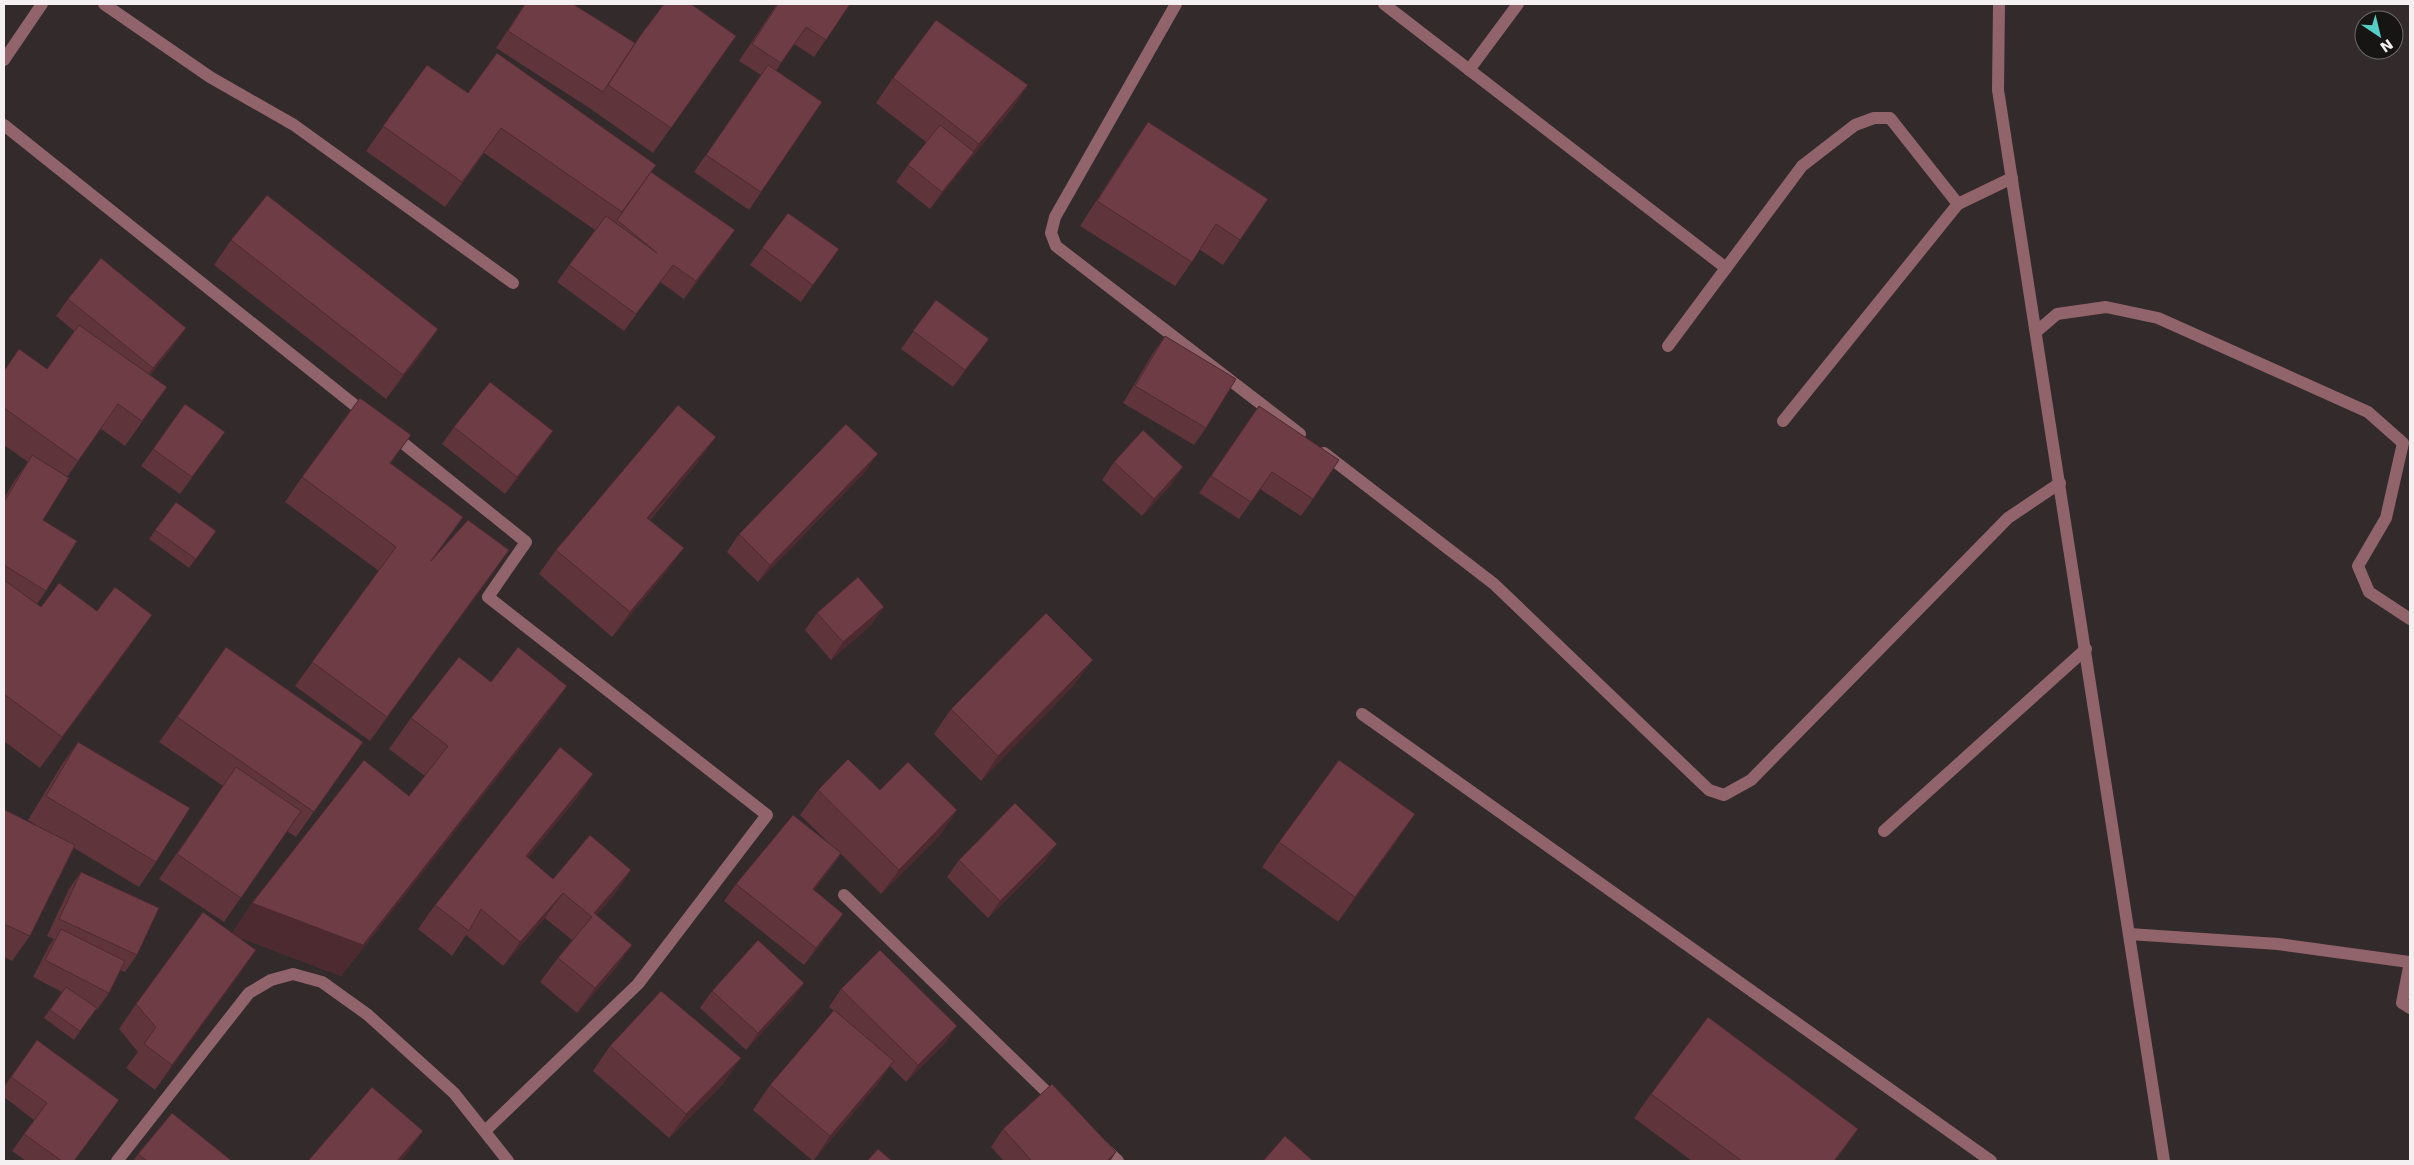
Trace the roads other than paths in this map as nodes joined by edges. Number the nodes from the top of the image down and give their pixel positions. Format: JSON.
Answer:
{"nodes":[{"id":1,"x":42,"y":4,"type":"edge"},
{"id":2,"x":104,"y":4,"type":"edge"},
{"id":3,"x":1176,"y":4,"type":"edge"},
{"id":4,"x":1384,"y":4,"type":"edge"},
{"id":5,"x":1518,"y":4,"type":"edge"},
{"id":6,"x":1999,"y":4,"type":"edge"},
{"id":7,"x":4,"y":60,"type":"edge"},
{"id":8,"x":1469,"y":70,"type":"junction"},
{"id":9,"x":4,"y":125,"type":"edge"},
{"id":10,"x":2012,"y":178,"type":"junction"},
{"id":11,"x":1958,"y":204,"type":"junction"},
{"id":12,"x":1726,"y":268,"type":"junction"},
{"id":13,"x":513,"y":283,"type":"dead end"},
{"id":14,"x":2036,"y":332,"type":"junction"},
{"id":15,"x":1668,"y":346,"type":"dead end"},
{"id":16,"x":1783,"y":421,"type":"dead end"},
{"id":17,"x":2060,"y":483,"type":"junction"},
{"id":18,"x":2410,"y":619,"type":"edge"},
{"id":19,"x":2086,"y":649,"type":"junction"},
{"id":20,"x":1362,"y":714,"type":"dead end"},
{"id":21,"x":1884,"y":831,"type":"dead end"},
{"id":22,"x":844,"y":895,"type":"dead end"},
{"id":23,"x":2129,"y":934,"type":"junction"},
{"id":24,"x":2409,"y":962,"type":"edge"},
{"id":25,"x":2410,"y":1008,"type":"edge"},
{"id":26,"x":1068,"y":1114,"type":"edge"},
{"id":27,"x":485,"y":1132,"type":"junction"},
{"id":28,"x":1090,"y":1134,"type":"edge"},
{"id":29,"x":117,"y":1161,"type":"edge"},
{"id":30,"x":508,"y":1161,"type":"edge"},
{"id":31,"x":1118,"y":1161,"type":"edge"},
{"id":32,"x":1991,"y":1161,"type":"edge"},
{"id":33,"x":2164,"y":1161,"type":"edge"}],
"edges":[{"from":1,"to":7,"type":"street"},
{"from":2,"to":13,"type":"street"},
{"from":3,"to":17,"type":"street"},
{"from":4,"to":8,"type":"street"},
{"from":5,"to":8,"type":"street"},
{"from":6,"to":10,"type":"street"},
{"from":8,"to":12,"type":"street"},
{"from":9,"to":27,"type":"street"},
{"from":10,"to":11,"type":"street"},
{"from":10,"to":14,"type":"street"},
{"from":11,"to":12,"type":"street"},
{"from":11,"to":16,"type":"street"},
{"from":12,"to":15,"type":"street"},
{"from":14,"to":17,"type":"street"},
{"from":14,"to":18,"type":"street"},
{"from":17,"to":19,"type":"street"},
{"from":19,"to":21,"type":"street"},
{"from":19,"to":23,"type":"street"},
{"from":20,"to":32,"type":"street"},
{"from":22,"to":26,"type":"street"},
{"from":23,"to":24,"type":"street"},
{"from":23,"to":33,"type":"street"},
{"from":24,"to":25,"type":"street"},
{"from":27,"to":29,"type":"street"},
{"from":27,"to":30,"type":"street"},
{"from":28,"to":31,"type":"street"}]}
